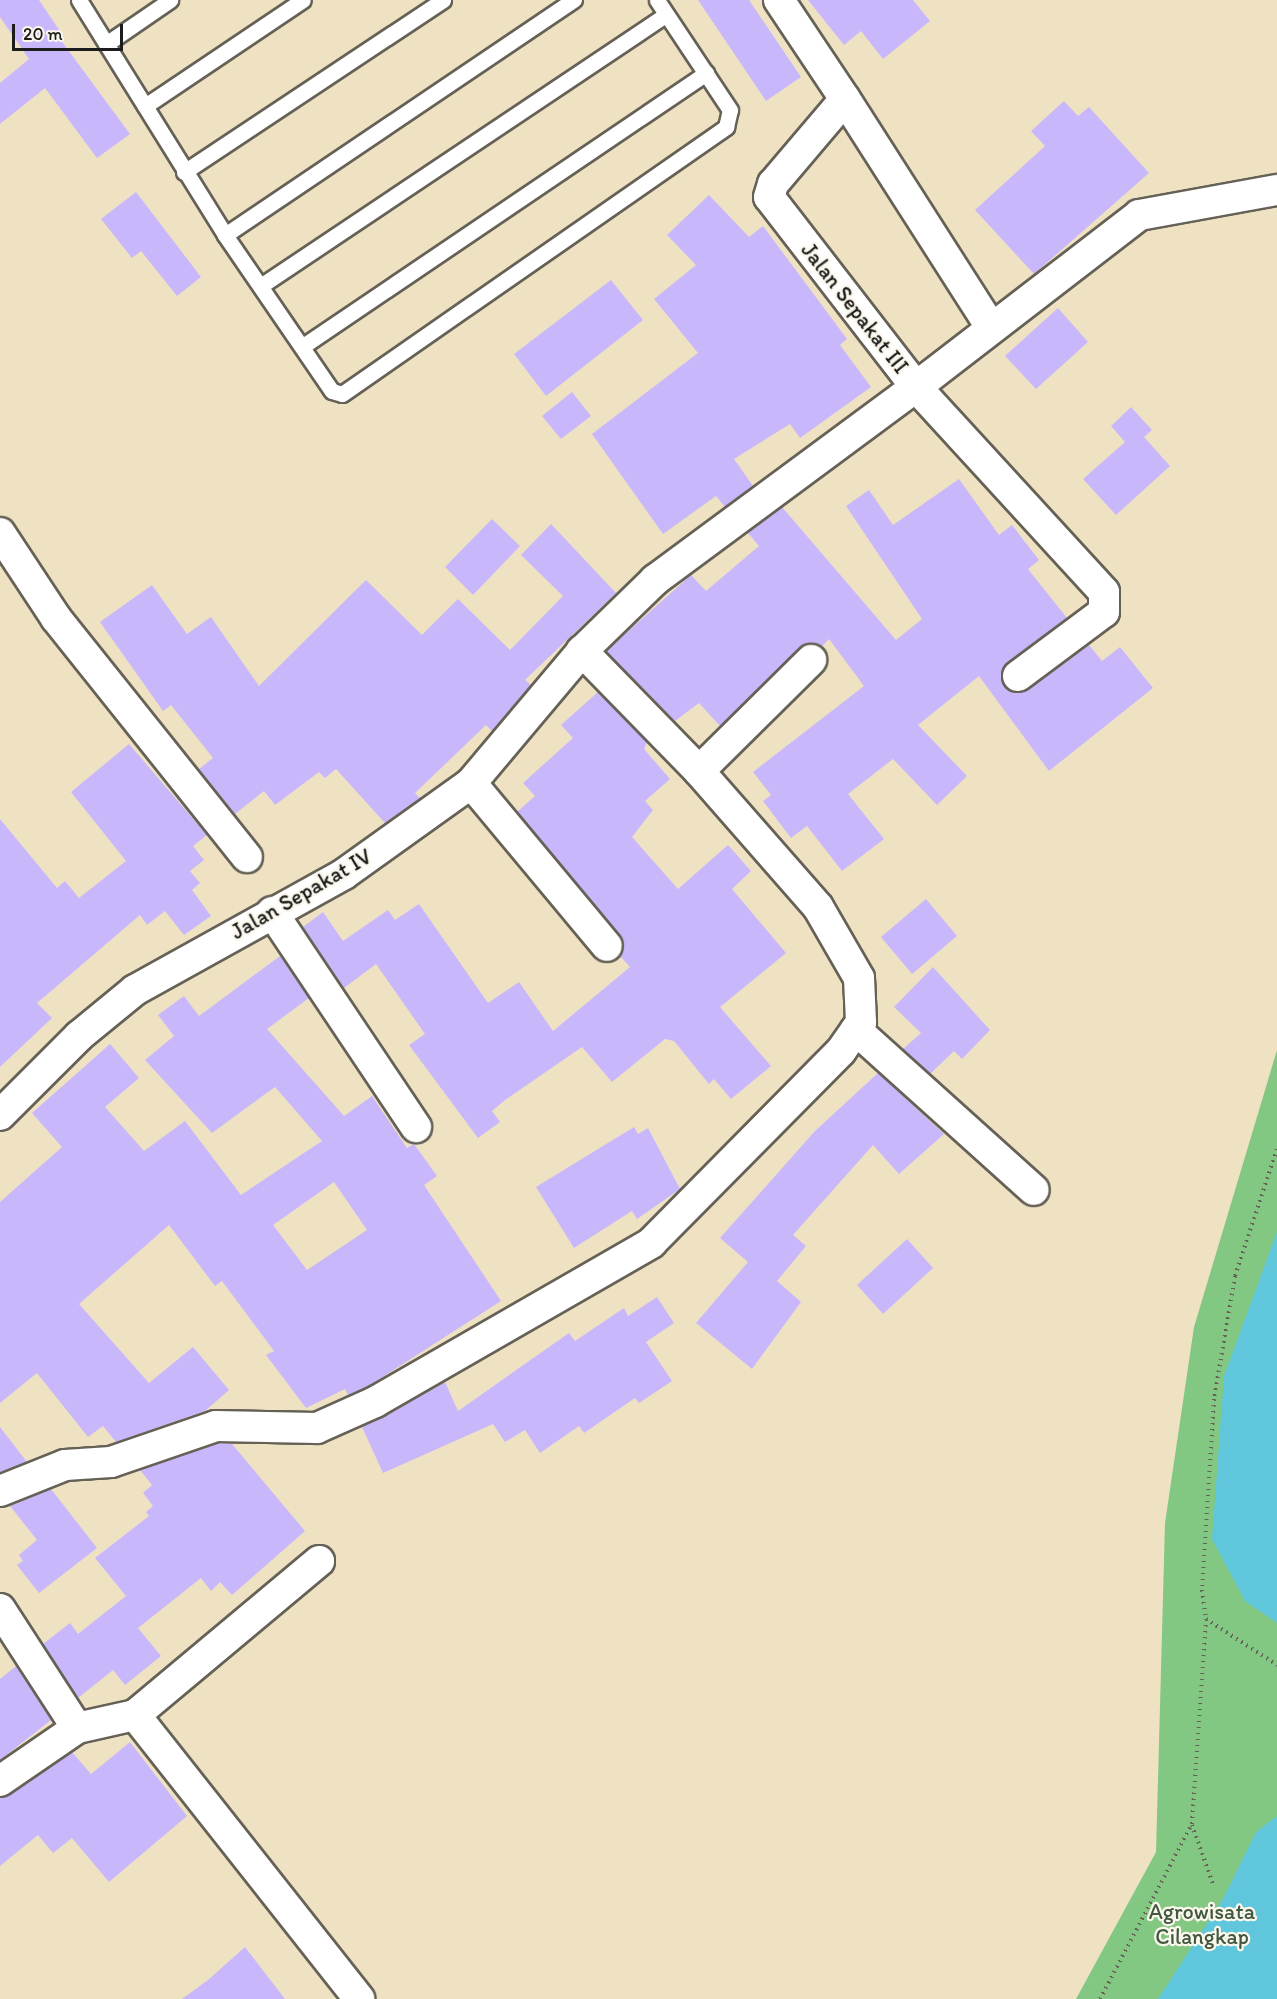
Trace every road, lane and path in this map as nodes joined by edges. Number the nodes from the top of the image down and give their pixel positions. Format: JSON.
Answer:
{"nodes":[{"id":1,"x":80,"y":0,"type":"edge"},
{"id":2,"x":170,"y":0,"type":"edge"},
{"id":3,"x":303,"y":0,"type":"edge"},
{"id":4,"x":443,"y":0,"type":"edge"},
{"id":5,"x":574,"y":0,"type":"edge"},
{"id":6,"x":657,"y":0,"type":"edge"},
{"id":7,"x":779,"y":0,"type":"edge"},
{"id":8,"x":666,"y":15,"type":"junction"},
{"id":9,"x":106,"y":44,"type":"junction"},
{"id":10,"x":706,"y":72,"type":"junction"},
{"id":11,"x":845,"y":99,"type":"junction"},
{"id":12,"x":145,"y":106,"type":"junction"},
{"id":13,"x":184,"y":172,"type":"junction"},
{"id":14,"x":1277,"y":190,"type":"edge"},
{"id":15,"x":225,"y":235,"type":"junction"},
{"id":16,"x":262,"y":285,"type":"junction"},
{"id":17,"x":990,"y":326,"type":"junction"},
{"id":18,"x":303,"y":346,"type":"junction"},
{"id":19,"x":916,"y":387,"type":"junction"},
{"id":20,"x":0,"y":533,"type":"edge"},
{"id":21,"x":582,"y":651,"type":"junction"},
{"id":22,"x":811,"y":660,"type":"dead end"},
{"id":23,"x":1018,"y":676,"type":"dead end"},
{"id":24,"x":699,"y":771,"type":"junction"},
{"id":25,"x":471,"y":783,"type":"junction"},
{"id":26,"x":247,"y":857,"type":"dead end"},
{"id":27,"x":272,"y":912,"type":"junction"},
{"id":28,"x":607,"y":946,"type":"dead end"},
{"id":29,"x":855,"y":1030,"type":"junction"},
{"id":30,"x":0,"y":1115,"type":"edge"},
{"id":31,"x":416,"y":1127,"type":"dead end"},
{"id":32,"x":1277,"y":1149,"type":"edge"},
{"id":33,"x":1034,"y":1190,"type":"dead end"},
{"id":34,"x":0,"y":1491,"type":"edge"},
{"id":35,"x":319,"y":1561,"type":"dead end"},
{"id":36,"x":0,"y":1609,"type":"edge"},
{"id":37,"x":1206,"y":1619,"type":"junction"},
{"id":38,"x":1277,"y":1665,"type":"edge"},
{"id":39,"x":135,"y":1715,"type":"junction"},
{"id":40,"x":77,"y":1728,"type":"junction"},
{"id":41,"x":0,"y":1781,"type":"edge"},
{"id":42,"x":1192,"y":1824,"type":"junction"},
{"id":43,"x":1213,"y":1884,"type":"dead end"},
{"id":44,"x":359,"y":1999,"type":"edge"},
{"id":45,"x":1100,"y":1999,"type":"edge"}],
"edges":[{"from":1,"to":9,"type":"lane"},
{"from":2,"to":9,"type":"lane"},
{"from":3,"to":12,"type":"lane"},
{"from":4,"to":13,"type":"lane"},
{"from":5,"to":15,"type":"lane"},
{"from":6,"to":8,"type":"lane"},
{"from":7,"to":11,"type":"street"},
{"from":8,"to":10,"type":"lane"},
{"from":8,"to":16,"type":"lane"},
{"from":9,"to":12,"type":"lane"},
{"from":10,"to":18,"type":"lane"},
{"from":10,"to":18,"type":"lane"},
{"from":11,"to":17,"type":"street"},
{"from":11,"to":19,"type":"street","name":"Jalan Sepakat III"},
{"from":12,"to":13,"type":"lane"},
{"from":13,"to":15,"type":"lane"},
{"from":14,"to":17,"type":"street"},
{"from":15,"to":16,"type":"lane"},
{"from":16,"to":18,"type":"lane"},
{"from":17,"to":19,"type":"street"},
{"from":19,"to":21,"type":"street","name":"Jalan Sepakat III"},
{"from":19,"to":23,"type":"street"},
{"from":20,"to":26,"type":"street"},
{"from":21,"to":24,"type":"street"},
{"from":21,"to":25,"type":"street","name":"Jalan Sepakat IV"},
{"from":22,"to":24,"type":"street"},
{"from":24,"to":29,"type":"street"},
{"from":25,"to":27,"type":"street","name":"Jalan Sepakat IV"},
{"from":25,"to":28,"type":"street"},
{"from":27,"to":30,"type":"street","name":"Jalan Sepakat IV"},
{"from":27,"to":31,"type":"street"},
{"from":29,"to":33,"type":"street"},
{"from":29,"to":34,"type":"street"},
{"from":32,"to":37,"type":"path"},
{"from":35,"to":39,"type":"street"},
{"from":36,"to":40,"type":"street"},
{"from":37,"to":38,"type":"path"},
{"from":37,"to":42,"type":"path"},
{"from":39,"to":40,"type":"street"},
{"from":39,"to":44,"type":"street"},
{"from":40,"to":41,"type":"street"},
{"from":42,"to":43,"type":"path"},
{"from":42,"to":45,"type":"path"}]}
